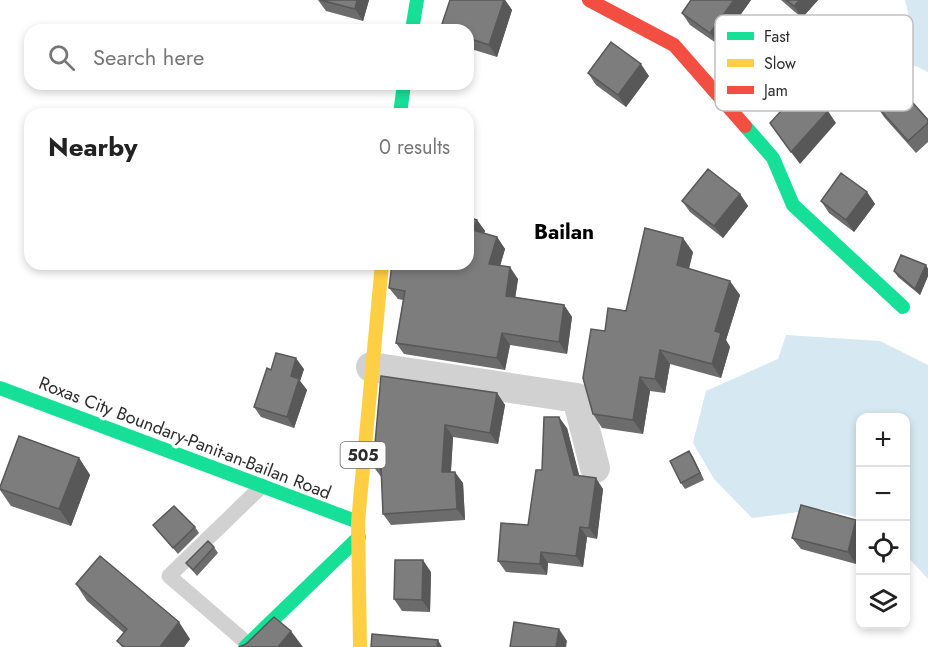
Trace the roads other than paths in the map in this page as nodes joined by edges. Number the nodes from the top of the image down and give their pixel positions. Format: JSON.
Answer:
{"nodes":[{"id":1,"x":417,"y":0,"type":"edge"},
{"id":2,"x":589,"y":0,"type":"edge"},
{"id":3,"x":413,"y":24,"type":"edge"},
{"id":4,"x":403,"y":90,"type":"edge"},
{"id":5,"x":715,"y":92,"type":"edge"},
{"id":6,"x":401,"y":108,"type":"edge"},
{"id":7,"x":732,"y":111,"type":"edge"},
{"id":8,"x":381,"y":270,"type":"edge"},
{"id":9,"x":903,"y":307,"type":"dead end"},
{"id":10,"x":371,"y":367,"type":"junction"},
{"id":11,"x":0,"y":388,"type":"edge"},
{"id":12,"x":595,"y":468,"type":"dead end"},
{"id":13,"x":262,"y":486,"type":"junction"},
{"id":14,"x":358,"y":522,"type":"junction"},
{"id":15,"x":359,"y":537,"type":"junction"},
{"id":16,"x":247,"y":645,"type":"edge"},
{"id":17,"x":360,"y":647,"type":"edge"}],
"edges":[{"from":1,"to":3,"type":"main road"},
{"from":2,"to":5,"type":"main road"},
{"from":4,"to":6,"type":"main road"},
{"from":7,"to":9,"type":"main road"},
{"from":8,"to":10,"type":"main road","number":"505"},
{"from":10,"to":12,"type":"street"},
{"from":10,"to":14,"type":"main road","number":"505"},
{"from":11,"to":13,"type":"main road","name":"Roxas City Boundary-Panit-an-Bailan Road"},
{"from":13,"to":14,"type":"main road","name":"Roxas City Boundary-Panit-an-Bailan Road"},
{"from":13,"to":16,"type":"lane"},
{"from":14,"to":15,"type":"main road","number":"505"},
{"from":15,"to":16,"type":"main road"},
{"from":15,"to":17,"type":"main road","number":"505"}]}
